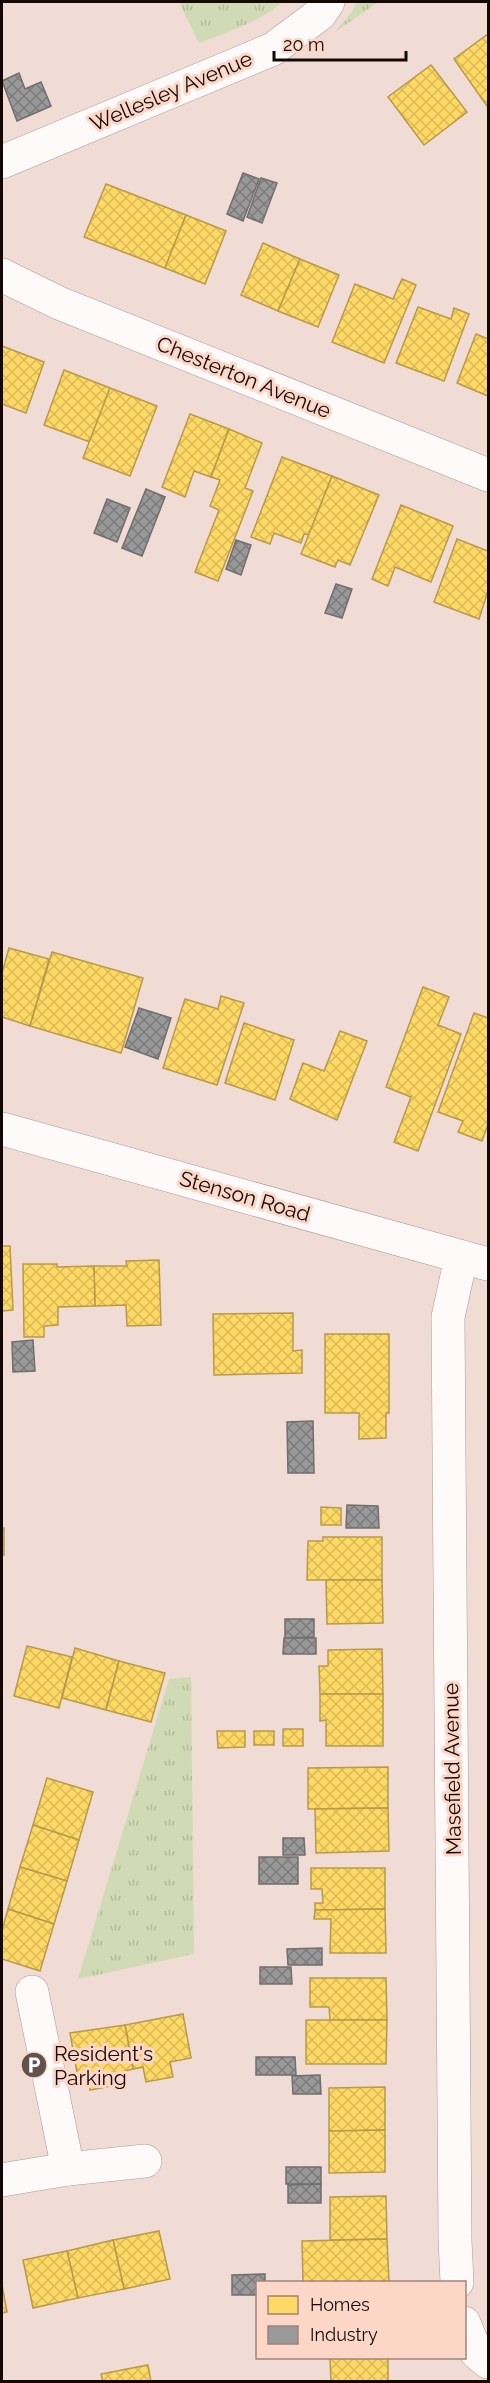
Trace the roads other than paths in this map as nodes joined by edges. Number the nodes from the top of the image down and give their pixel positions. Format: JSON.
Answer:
{"nodes":[{"id":1,"x":328,"y":2,"type":"edge"},
{"id":2,"x":2,"y":162,"type":"edge"},
{"id":3,"x":2,"y":276,"type":"edge"},
{"id":4,"x":489,"y":475,"type":"edge"},
{"id":5,"x":2,"y":1129,"type":"edge"},
{"id":6,"x":475,"y":1261,"type":"edge"},
{"id":7,"x":32,"y":1992,"type":"dead end"},
{"id":8,"x":145,"y":2161,"type":"dead end"},
{"id":9,"x":68,"y":2169,"type":"junction"},
{"id":10,"x":2,"y":2180,"type":"edge"},
{"id":11,"x":457,"y":2281,"type":"edge"}],
"edges":[{"from":1,"to":2,"type":"street","name":"Wellesley Avenue"},
{"from":3,"to":4,"type":"street","name":"Chesterton Avenue"},
{"from":5,"to":6,"type":"street","name":"Stenson Road"},
{"from":6,"to":11,"type":"street","name":"Masefield Avenue"},
{"from":7,"to":9,"type":"street"},
{"from":8,"to":9,"type":"street"},
{"from":9,"to":10,"type":"street"}]}
